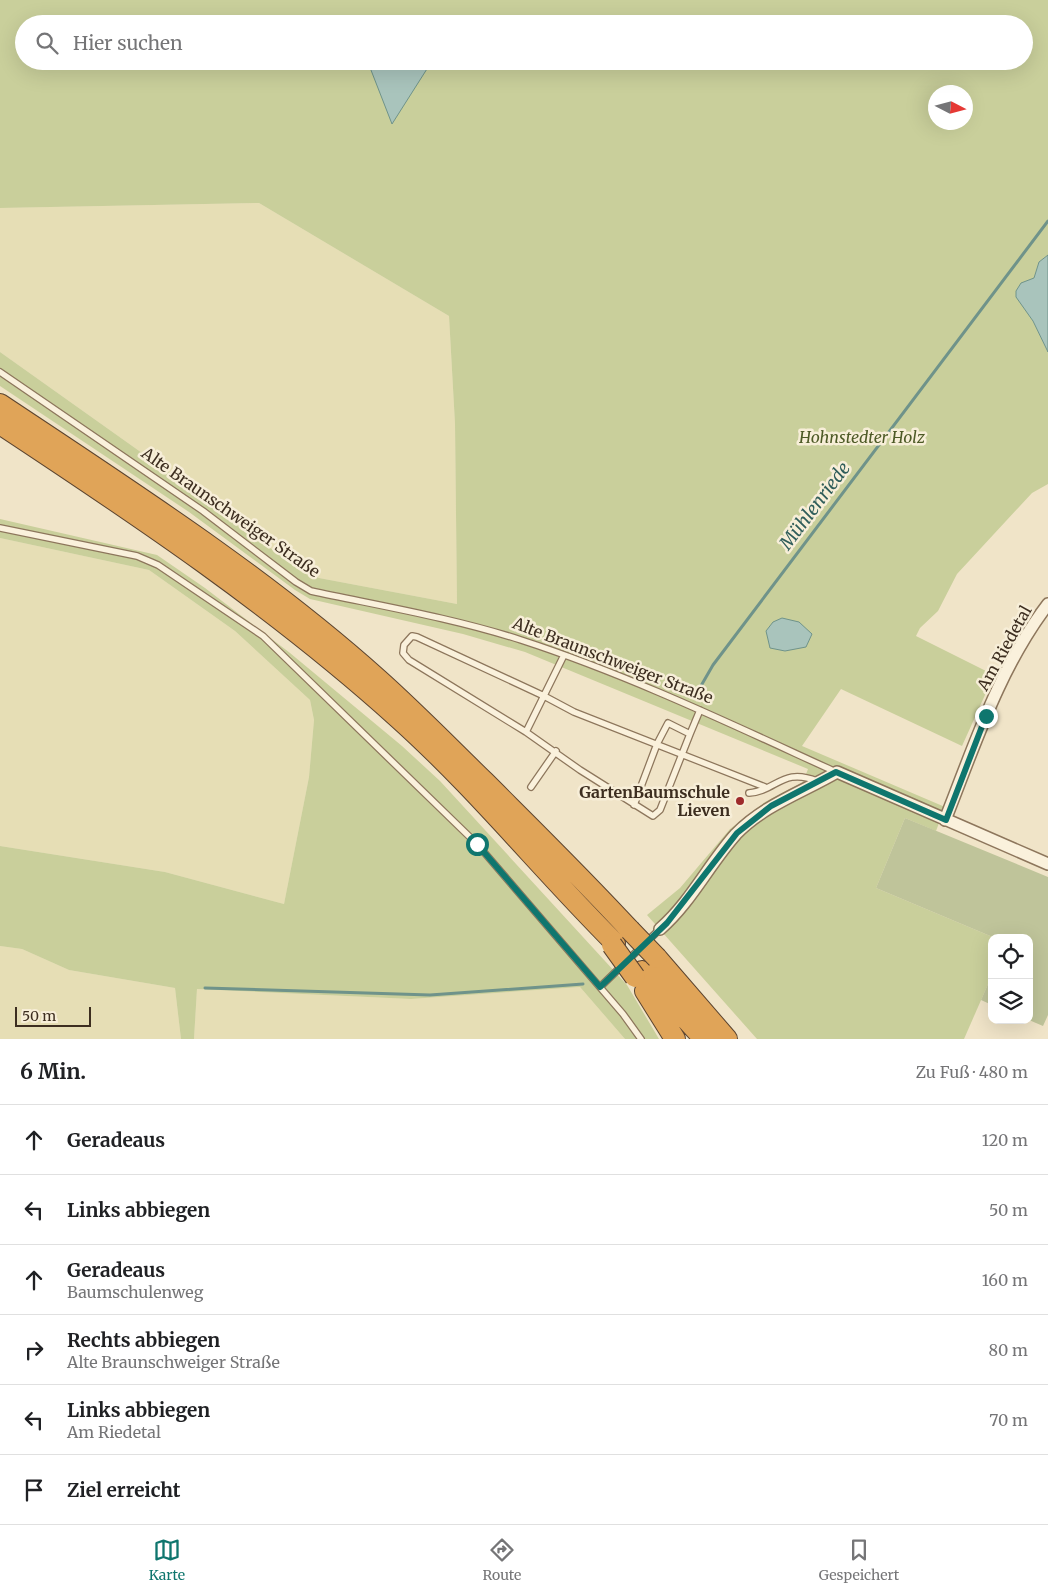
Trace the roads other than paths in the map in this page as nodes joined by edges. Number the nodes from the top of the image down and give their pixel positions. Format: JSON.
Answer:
{"nodes":[{"id":1,"x":0,"y":372,"type":"edge"},
{"id":2,"x":0,"y":404,"type":"edge"},
{"id":3,"x":0,"y":424,"type":"edge"},
{"id":4,"x":0,"y":528,"type":"edge"},
{"id":5,"x":1048,"y":604,"type":"edge"},
{"id":6,"x":564,"y":655,"type":"junction"},
{"id":7,"x":544,"y":696,"type":"junction"},
{"id":8,"x":700,"y":710,"type":"junction"},
{"id":9,"x":526,"y":732,"type":"junction"},
{"id":10,"x":690,"y":734,"type":"junction"},
{"id":11,"x":657,"y":744,"type":"junction"},
{"id":12,"x":556,"y":751,"type":"junction"},
{"id":13,"x":682,"y":756,"type":"junction"},
{"id":14,"x":836,"y":772,"type":"junction"},
{"id":15,"x":819,"y":782,"type":"junction"},
{"id":16,"x":765,"y":787,"type":"junction"},
{"id":17,"x":532,"y":788,"type":"dead end"},
{"id":18,"x":749,"y":793,"type":"dead end"},
{"id":19,"x":634,"y":805,"type":"junction"},
{"id":20,"x":946,"y":820,"type":"junction"},
{"id":21,"x":1048,"y":864,"type":"edge"},
{"id":22,"x":660,"y":929,"type":"joint"},
{"id":23,"x":619,"y":939,"type":"junction"},
{"id":24,"x":645,"y":969,"type":"junction"},
{"id":25,"x":600,"y":987,"type":"junction"},
{"id":26,"x":715,"y":1035,"type":"edge"},
{"id":27,"x":640,"y":1039,"type":"edge"},
{"id":28,"x":675,"y":1039,"type":"edge"},
{"id":29,"x":734,"y":1039,"type":"edge"}],
"edges":[{"from":1,"to":6,"type":"lane","name":"Alte Braunschweiger Straße"},
{"from":2,"to":23,"type":"highway"},
{"from":3,"to":23,"type":"highway"},
{"from":4,"to":25,"type":"lane"},
{"from":5,"to":20,"type":"street","name":"Am Riedetal"},
{"from":6,"to":7,"type":"lane"},
{"from":6,"to":8,"type":"lane","name":"Alte Braunschweiger Straße"},
{"from":7,"to":9,"type":"lane"},
{"from":7,"to":9,"type":"lane"},
{"from":7,"to":11,"type":"lane"},
{"from":8,"to":10,"type":"lane"},
{"from":8,"to":14,"type":"lane","name":"Alte Braunschweiger Straße"},
{"from":9,"to":12,"type":"lane"},
{"from":10,"to":11,"type":"lane"},
{"from":10,"to":13,"type":"lane"},
{"from":11,"to":13,"type":"lane"},
{"from":11,"to":19,"type":"lane"},
{"from":12,"to":17,"type":"lane"},
{"from":12,"to":19,"type":"lane"},
{"from":13,"to":16,"type":"lane"},
{"from":13,"to":19,"type":"lane"},
{"from":14,"to":15,"type":"street"},
{"from":14,"to":20,"type":"street","name":"Alte Braunschweiger Straße"},
{"from":15,"to":16,"type":"lane"},
{"from":15,"to":22,"type":"street"},
{"from":16,"to":18,"type":"lane"},
{"from":20,"to":21,"type":"street","name":"Alte Braunschweiger Straße"},
{"from":22,"to":25,"type":"lane"},
{"from":23,"to":24,"type":"highway","bridge":true},
{"from":23,"to":24,"type":"highway","bridge":true},
{"from":24,"to":26,"type":"highway"},
{"from":24,"to":28,"type":"highway"},
{"from":25,"to":27,"type":"lane"},
{"from":26,"to":29,"type":"highway"}]}
